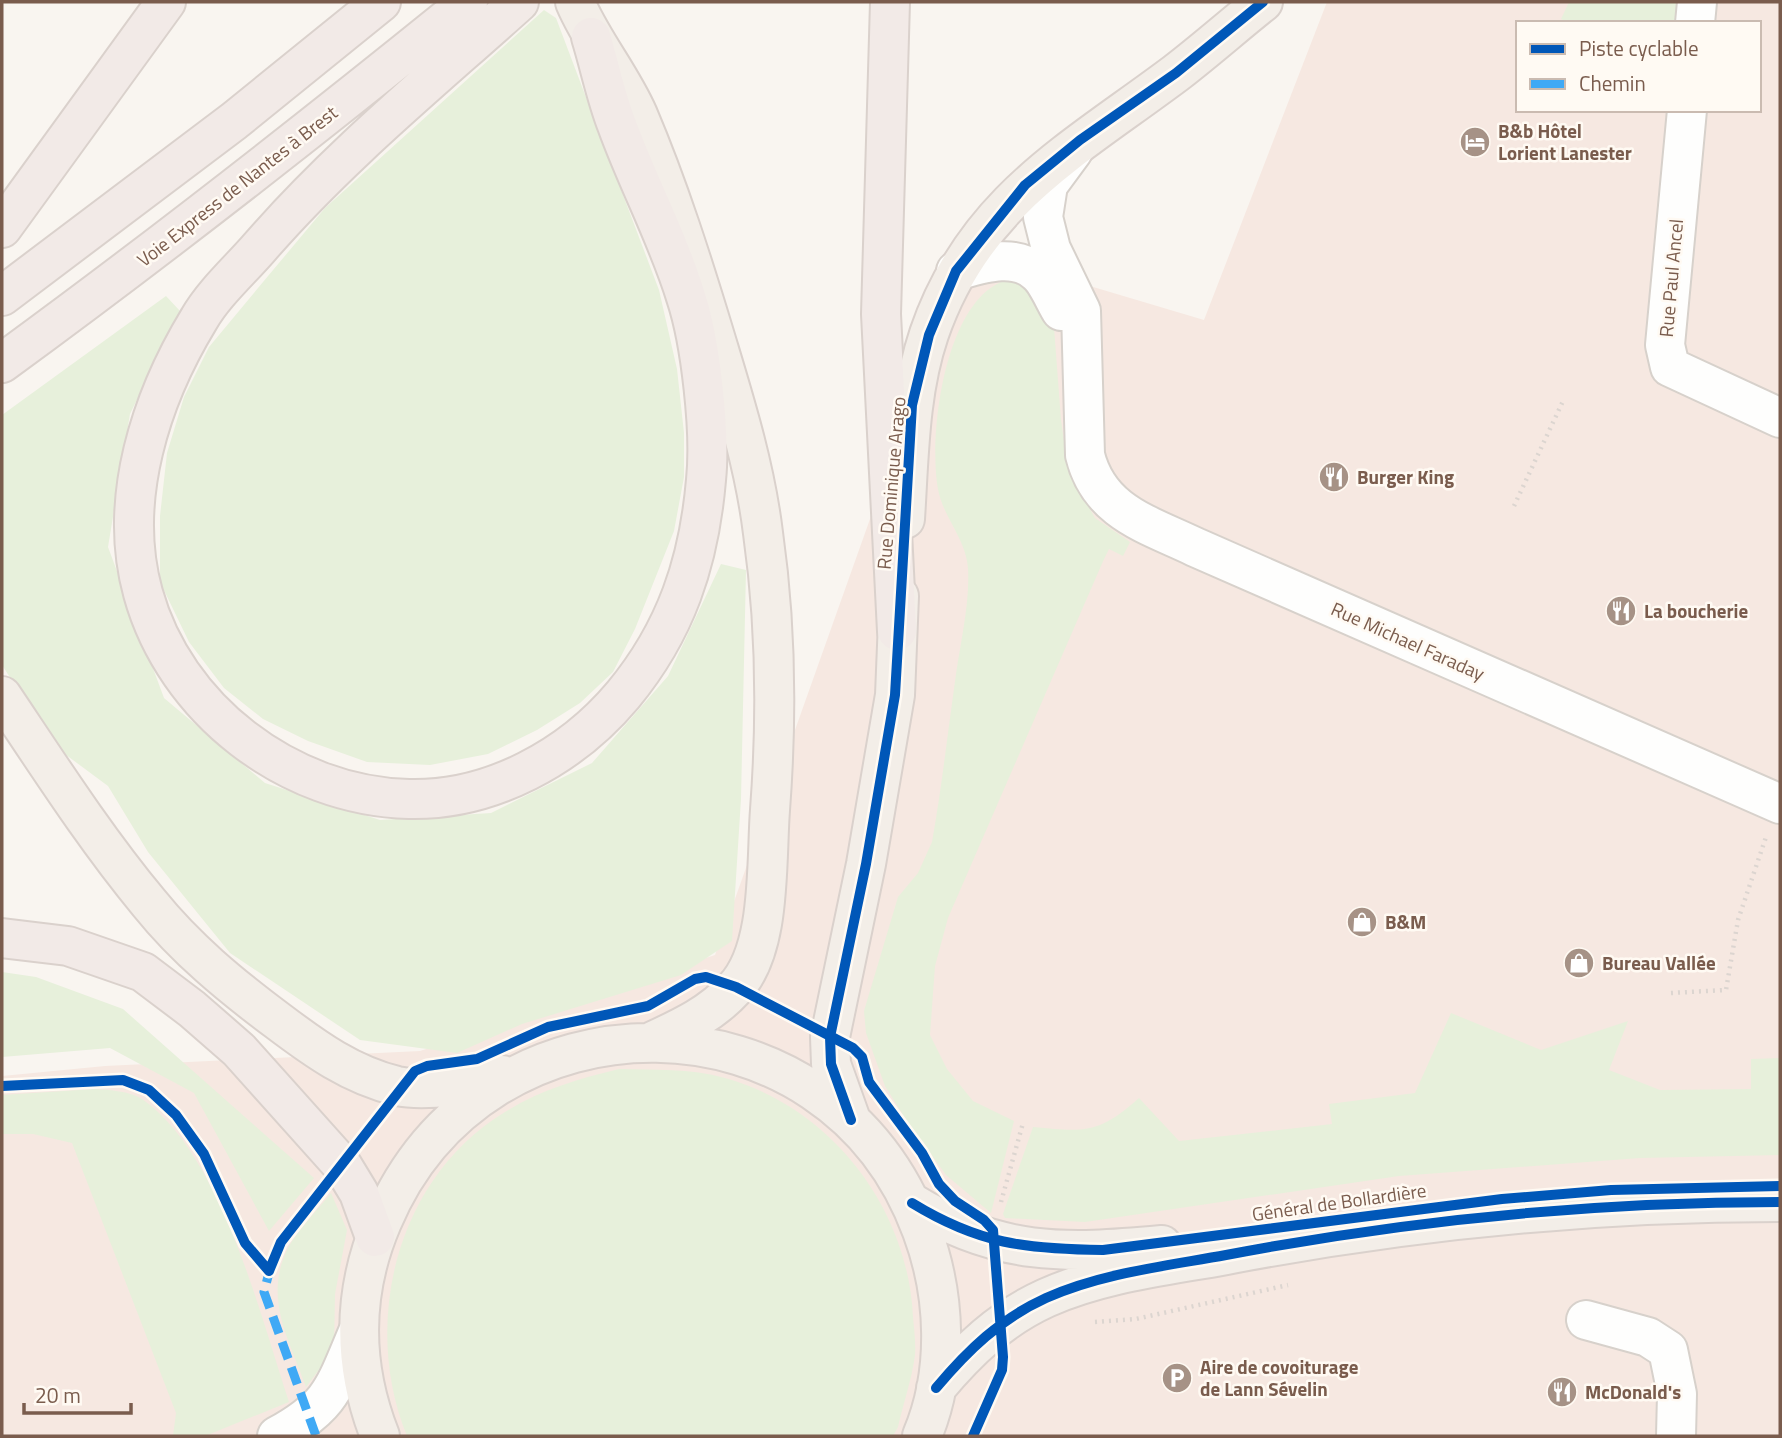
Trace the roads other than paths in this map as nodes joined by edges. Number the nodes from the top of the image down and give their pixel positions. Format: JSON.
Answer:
{"nodes":[{"id":1,"x":144,"y":2,"type":"edge"},
{"id":2,"x":166,"y":2,"type":"edge"},
{"id":3,"x":381,"y":2,"type":"edge"},
{"id":4,"x":468,"y":2,"type":"edge"},
{"id":5,"x":519,"y":2,"type":"edge"},
{"id":6,"x":890,"y":2,"type":"edge"},
{"id":7,"x":1263,"y":2,"type":"edge"},
{"id":8,"x":1697,"y":2,"type":"edge"},
{"id":9,"x":582,"y":18,"type":"edge"},
{"id":10,"x":1695,"y":21,"type":"edge"},
{"id":11,"x":1687,"y":112,"type":"edge"},
{"id":12,"x":1080,"y":140,"type":"junction"},
{"id":13,"x":6,"y":224,"type":"edge"},
{"id":14,"x":956,"y":271,"type":"junction"},
{"id":15,"x":2,"y":296,"type":"edge"},
{"id":16,"x":2,"y":363,"type":"edge"},
{"id":17,"x":1780,"y":418,"type":"edge"},
{"id":18,"x":1084,"y":431,"type":"junction"},
{"id":19,"x":897,"y":631,"type":"junction"},
{"id":20,"x":2,"y":696,"type":"edge"},
{"id":21,"x":1779,"y":804,"type":"edge"},
{"id":22,"x":2,"y":938,"type":"edge"},
{"id":23,"x":653,"y":1041,"type":"junction"},
{"id":24,"x":524,"y":1070,"type":"junction"},
{"id":25,"x":850,"y":1120,"type":"junction"},
{"id":26,"x":1780,"y":1186,"type":"edge"},
{"id":27,"x":1780,"y":1202,"type":"edge"},
{"id":28,"x":912,"y":1203,"type":"junction"},
{"id":29,"x":375,"y":1237,"type":"junction"},
{"id":30,"x":1586,"y":1320,"type":"dead end"},
{"id":31,"x":358,"y":1332,"type":"junction"},
{"id":32,"x":936,"y":1388,"type":"junction"},
{"id":33,"x":276,"y":1436,"type":"edge"},
{"id":34,"x":380,"y":1436,"type":"edge"},
{"id":35,"x":922,"y":1436,"type":"edge"},
{"id":36,"x":1676,"y":1436,"type":"edge"}],
"edges":[{"from":1,"to":13,"type":"highway"},
{"from":2,"to":13,"type":"highway"},
{"from":3,"to":15,"type":"highway"},
{"from":4,"to":16,"type":"highway","name":"Voie Express de Nantes à Brest"},
{"from":5,"to":9,"type":"highway"},
{"from":6,"to":19,"type":"highway"},
{"from":7,"to":12,"type":"main road","name":"Rue Dominique Arago"},
{"from":8,"to":10,"type":"street"},
{"from":9,"to":23,"type":"main road"},
{"from":11,"to":17,"type":"street","name":"Rue Paul Ancel"},
{"from":12,"to":14,"type":"main road","name":"Rue Dominique Arago"},
{"from":12,"to":18,"type":"street","name":"Rue Michael Faraday"},
{"from":14,"to":18,"type":"street","name":"Rue Michael Faraday"},
{"from":14,"to":19,"type":"main road","name":"Rue Dominique Arago"},
{"from":18,"to":21,"type":"street","name":"Rue Michael Faraday"},
{"from":19,"to":25,"type":"main road","name":"Rue Dominique Arago"},
{"from":20,"to":24,"type":"main road"},
{"from":22,"to":29,"type":"highway"},
{"from":23,"to":24,"type":"main road"},
{"from":23,"to":25,"type":"main road"},
{"from":24,"to":29,"type":"main road"},
{"from":25,"to":28,"type":"main road"},
{"from":26,"to":28,"type":"main road","name":"Général de Bollardière"},
{"from":27,"to":32,"type":"main road","name":"Général de Bollardière"},
{"from":28,"to":32,"type":"main road"},
{"from":29,"to":31,"type":"main road"},
{"from":30,"to":36,"type":"street"},
{"from":31,"to":33,"type":"street"},
{"from":31,"to":34,"type":"main road"},
{"from":32,"to":35,"type":"main road"}]}
